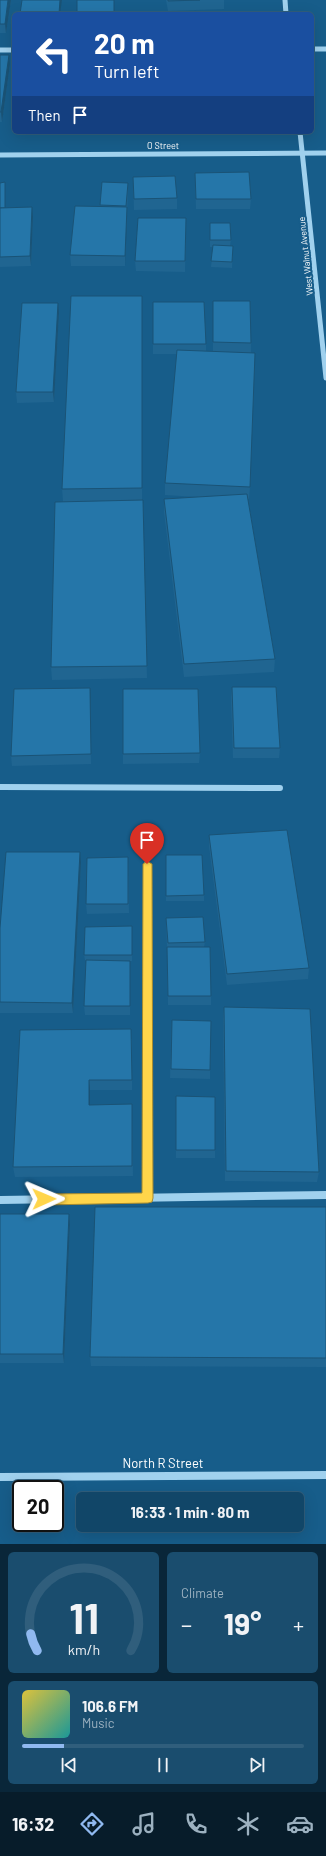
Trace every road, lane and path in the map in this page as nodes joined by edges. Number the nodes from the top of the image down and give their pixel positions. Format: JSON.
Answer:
{"nodes":[{"id":1,"x":285,"y":0,"type":"edge"},
{"id":2,"x":286,"y":12,"type":"edge"},
{"id":3,"x":314,"y":49,"type":"edge"},
{"id":4,"x":326,"y":49,"type":"edge"},
{"id":5,"x":0,"y":50,"type":"edge"},
{"id":6,"x":12,"y":50,"type":"edge"},
{"id":7,"x":300,"y":134,"type":"edge"},
{"id":8,"x":326,"y":153,"type":"edge"},
{"id":9,"x":303,"y":154,"type":"junction"},
{"id":10,"x":0,"y":155,"type":"edge"},
{"id":11,"x":326,"y":378,"type":"edge"},
{"id":12,"x":0,"y":787,"type":"edge"},
{"id":13,"x":280,"y":788,"type":"dead end"},
{"id":14,"x":147,"y":864,"type":"dead end"},
{"id":15,"x":326,"y":1195,"type":"edge"},
{"id":16,"x":148,"y":1198,"type":"junction"},
{"id":17,"x":0,"y":1200,"type":"edge"},
{"id":18,"x":326,"y":1475,"type":"edge"},
{"id":19,"x":0,"y":1477,"type":"edge"}],
"edges":[{"from":1,"to":2,"type":"street"},
{"from":3,"to":4,"type":"street"},
{"from":5,"to":6,"type":"street"},
{"from":7,"to":9,"type":"street","name":"West Walnut Avenue"},
{"from":8,"to":9,"type":"street","name":"O Street"},
{"from":9,"to":10,"type":"street","name":"O Street"},
{"from":9,"to":11,"type":"street","name":"West Walnut Avenue"},
{"from":12,"to":13,"type":"street"},
{"from":14,"to":16,"type":"street"},
{"from":15,"to":16,"type":"street"},
{"from":16,"to":17,"type":"street"},
{"from":18,"to":19,"type":"street","name":"North R Street"}]}
